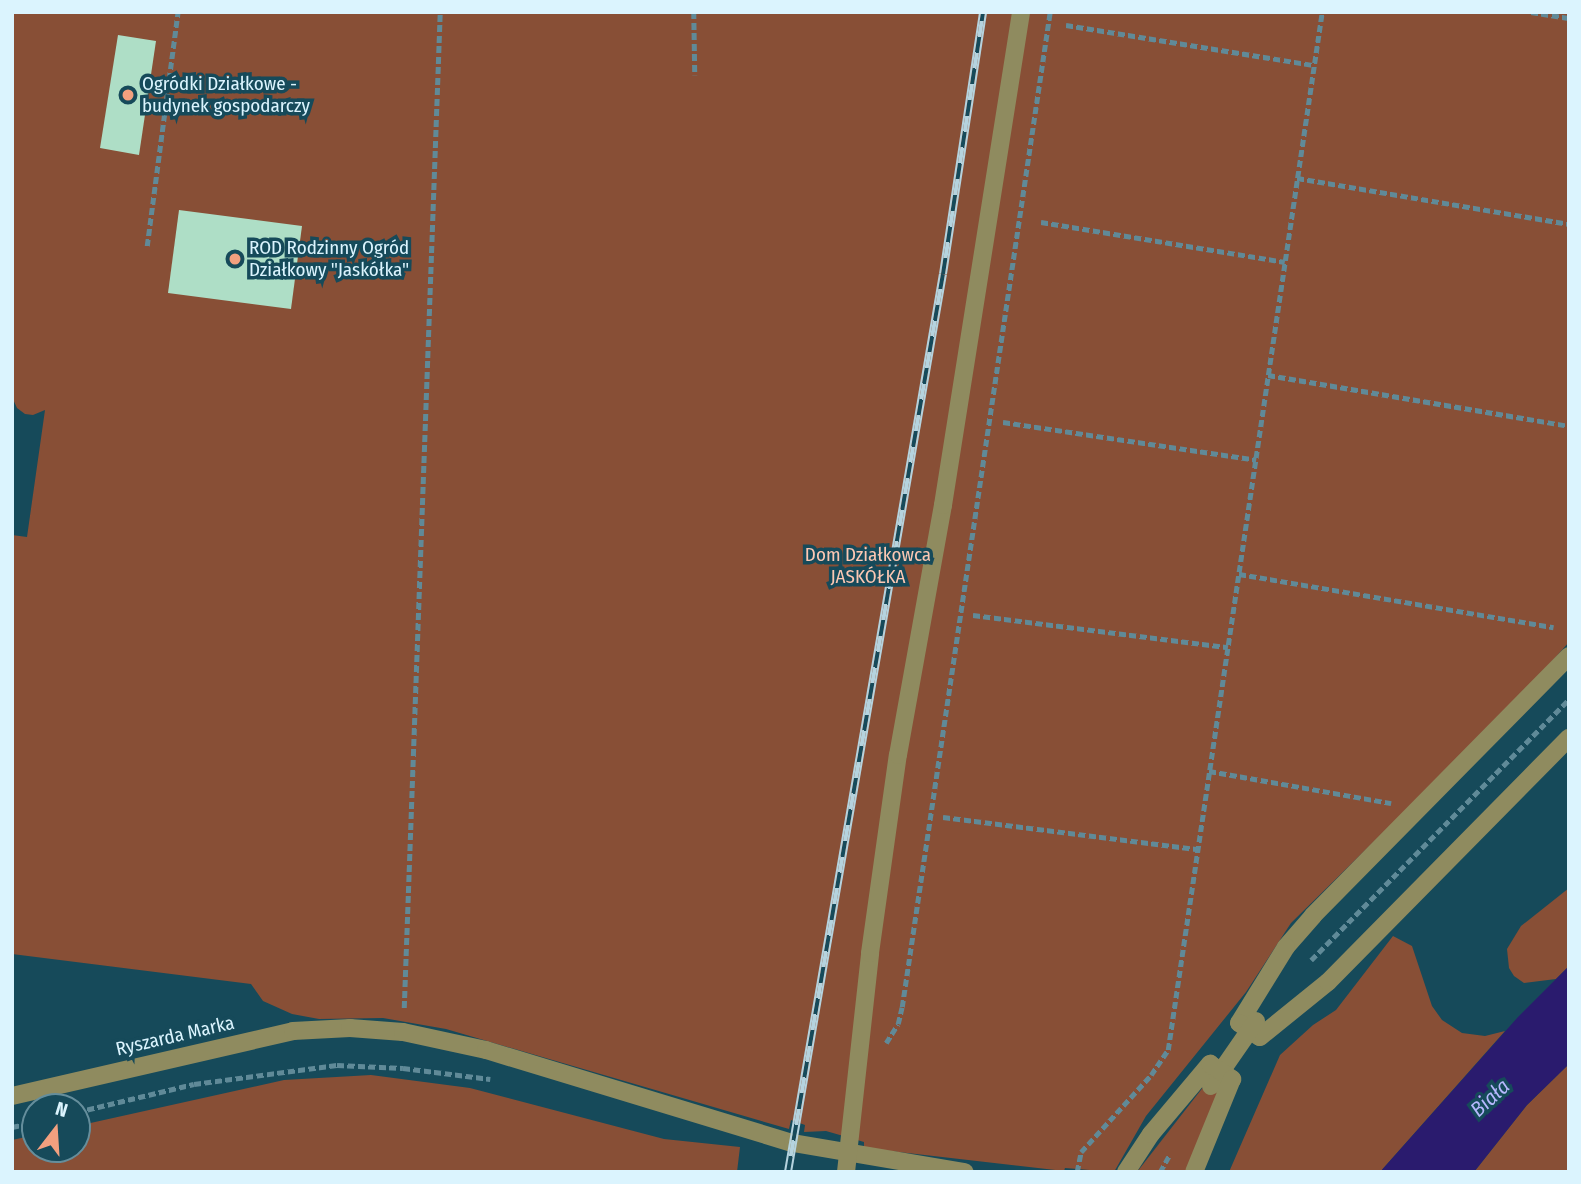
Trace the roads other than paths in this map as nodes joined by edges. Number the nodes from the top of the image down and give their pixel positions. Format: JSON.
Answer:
{"nodes":[{"id":1,"x":1021,"y":12,"type":"edge"},
{"id":2,"x":1569,"y":656,"type":"edge"},
{"id":3,"x":1569,"y":738,"type":"edge"},
{"id":4,"x":1253,"y":1026,"type":"junction"},
{"id":5,"x":1216,"y":1079,"type":"junction"},
{"id":6,"x":12,"y":1096,"type":"edge"},
{"id":7,"x":847,"y":1163,"type":"edge"},
{"id":8,"x":965,"y":1172,"type":"edge"},
{"id":9,"x":1126,"y":1172,"type":"edge"},
{"id":10,"x":1194,"y":1172,"type":"edge"}],
"edges":[{"from":1,"to":7,"type":"street"},
{"from":2,"to":4,"type":"street"},
{"from":3,"to":4,"type":"street"},
{"from":4,"to":5,"type":"street"},
{"from":5,"to":9,"type":"street"},
{"from":5,"to":10,"type":"street"},
{"from":6,"to":7,"type":"street","name":"Ryszarda Marka"},
{"from":7,"to":8,"type":"street","name":"Ryszarda Marka"}]}
